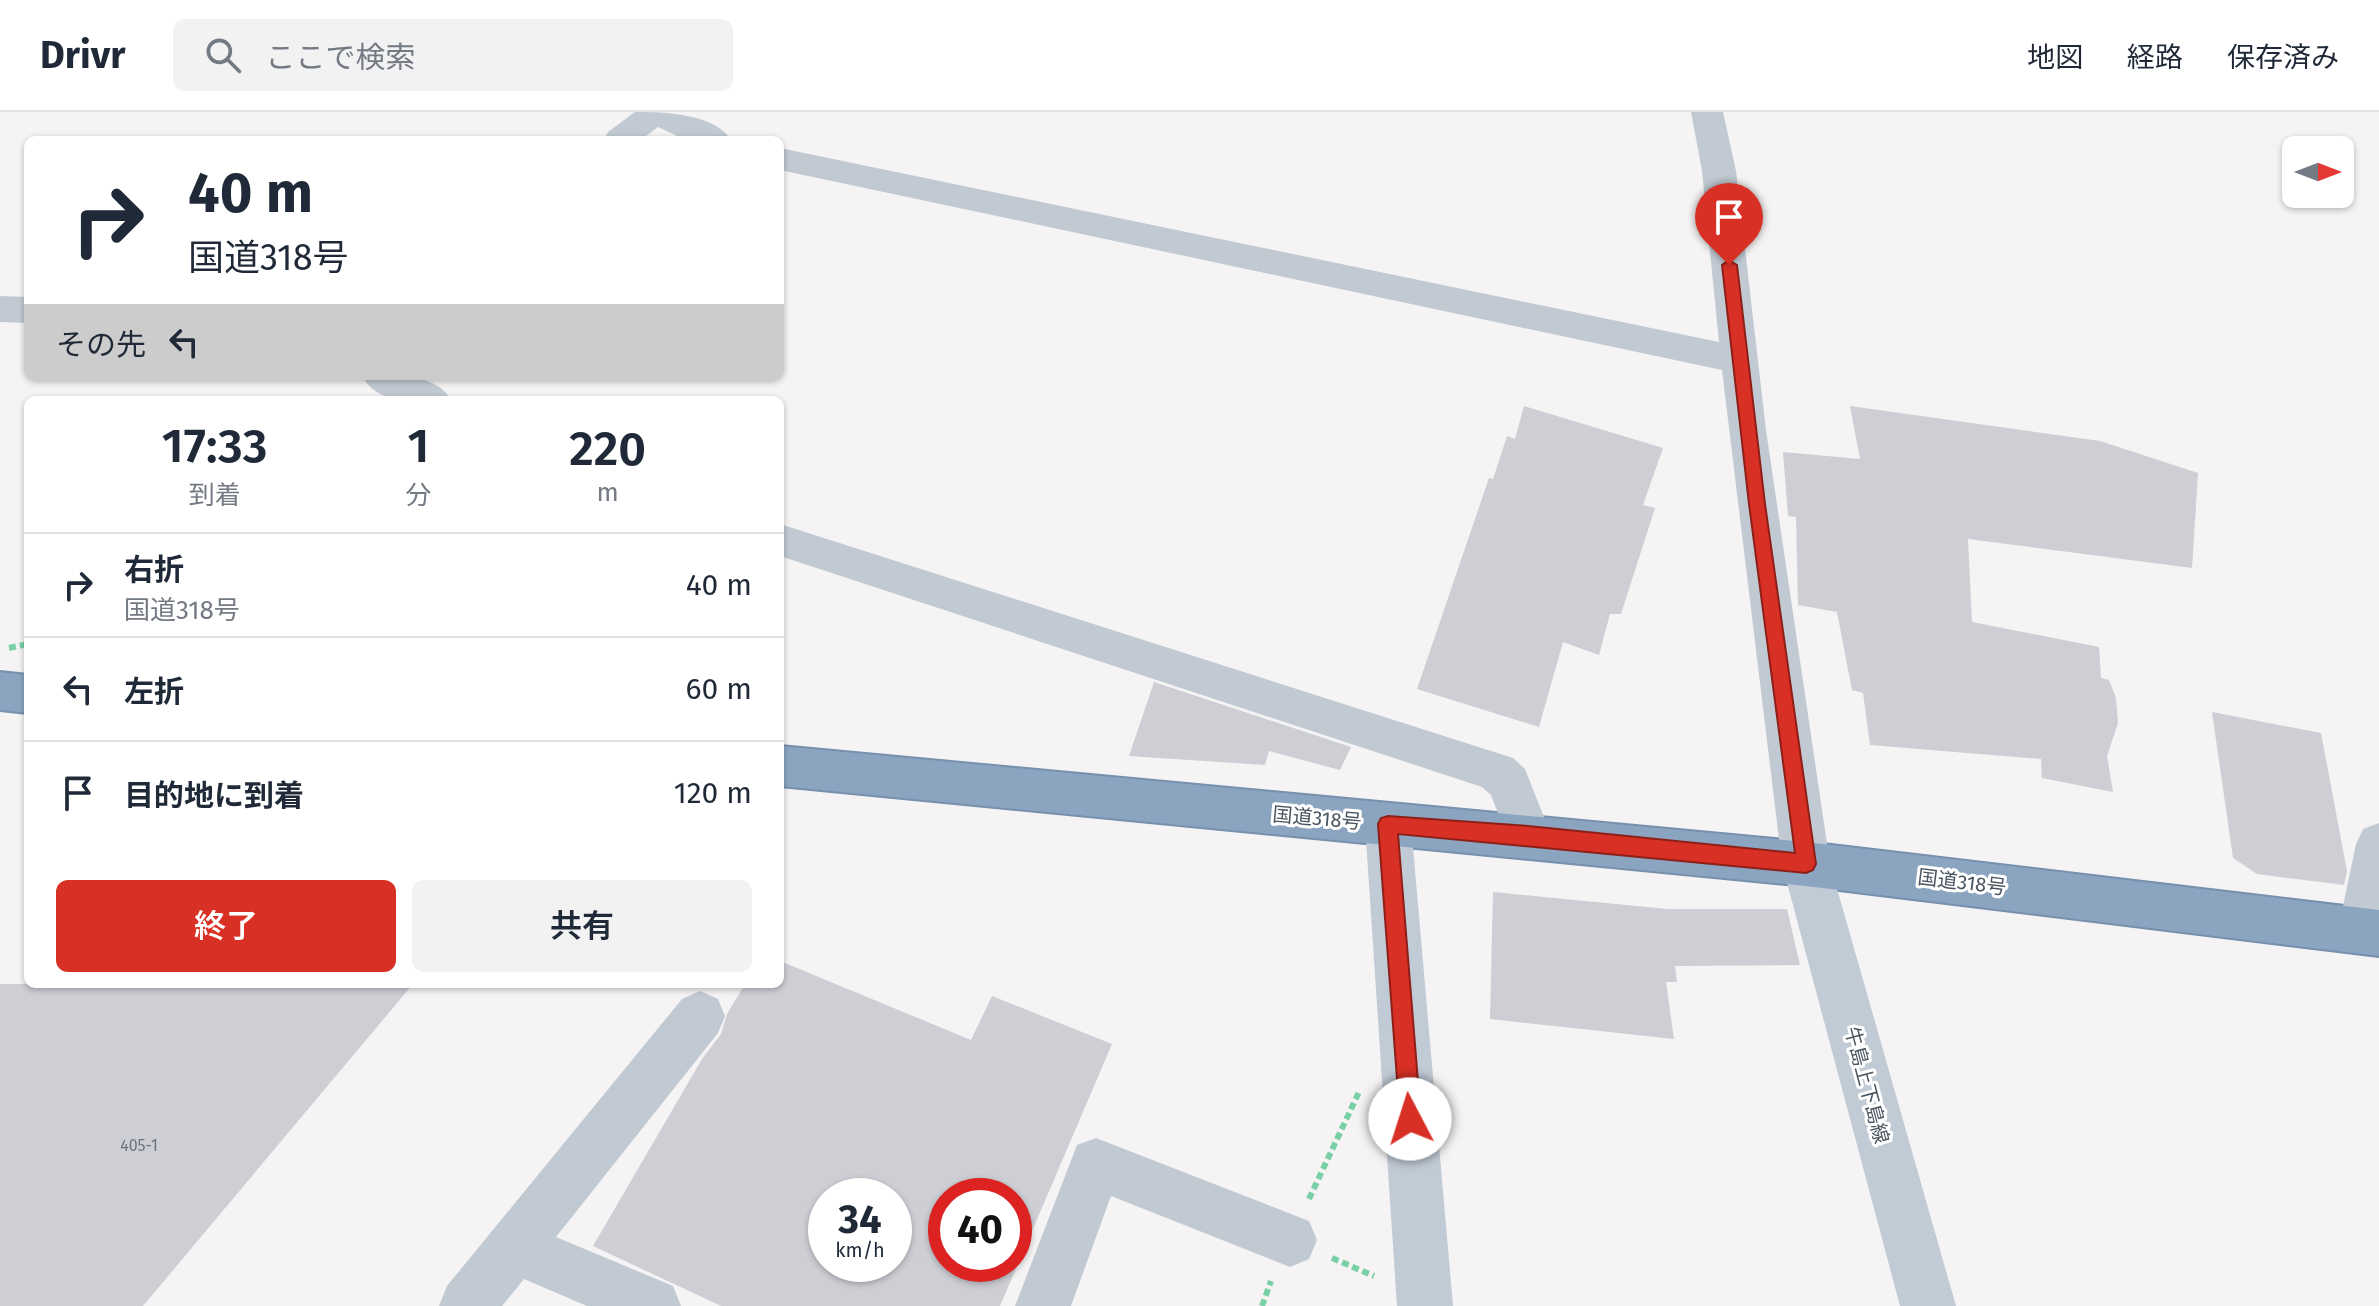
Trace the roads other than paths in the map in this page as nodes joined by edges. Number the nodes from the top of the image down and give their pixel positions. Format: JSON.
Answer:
{"nodes":[{"id":1,"x":1707,"y":112,"type":"edge"},
{"id":2,"x":655,"y":113,"type":"edge"},
{"id":3,"x":625,"y":136,"type":"edge"},
{"id":4,"x":706,"y":136,"type":"edge"},
{"id":5,"x":784,"y":160,"type":"edge"},
{"id":6,"x":0,"y":309,"type":"edge"},
{"id":7,"x":24,"y":310,"type":"edge"},
{"id":8,"x":1740,"y":360,"type":"junction"},
{"id":9,"x":386,"y":380,"type":"edge"},
{"id":10,"x":422,"y":396,"type":"edge"},
{"id":11,"x":784,"y":541,"type":"edge"},
{"id":12,"x":0,"y":691,"type":"edge"},
{"id":13,"x":24,"y":694,"type":"edge"},
{"id":14,"x":784,"y":766,"type":"edge"},
{"id":15,"x":1388,"y":824,"type":"junction"},
{"id":16,"x":1528,"y":835,"type":"junction"},
{"id":17,"x":2379,"y":844,"type":"edge"},
{"id":18,"x":1806,"y":864,"type":"junction"},
{"id":19,"x":2371,"y":932,"type":"edge"},
{"id":20,"x":700,"y":1016,"type":"dead end"},
{"id":21,"x":1290,"y":1240,"type":"road end"},
{"id":22,"x":514,"y":1247,"type":"junction"},
{"id":23,"x":1425,"y":1302,"type":"edge"},
{"id":24,"x":467,"y":1306,"type":"edge"},
{"id":25,"x":653,"y":1306,"type":"edge"},
{"id":26,"x":1043,"y":1306,"type":"edge"},
{"id":27,"x":1928,"y":1306,"type":"edge"}],
"edges":[{"from":1,"to":8,"type":"street"},
{"from":2,"to":3,"type":"street"},
{"from":2,"to":4,"type":"street"},
{"from":5,"to":8,"type":"street"},
{"from":6,"to":7,"type":"street"},
{"from":8,"to":18,"type":"street"},
{"from":9,"to":10,"type":"street"},
{"from":11,"to":16,"type":"street"},
{"from":12,"to":13,"type":"highway"},
{"from":14,"to":15,"type":"highway","name":"国道318号"},
{"from":15,"to":16,"type":"highway","name":"国道318号"},
{"from":15,"to":23,"type":"street"},
{"from":16,"to":18,"type":"highway","name":"国道318号"},
{"from":17,"to":19,"type":"street"},
{"from":18,"to":19,"type":"highway","name":"国道318号"},
{"from":18,"to":27,"type":"street","name":"牛島上下島線"},
{"from":20,"to":22,"type":"street"},
{"from":21,"to":26,"type":"street"},
{"from":22,"to":24,"type":"street"},
{"from":22,"to":25,"type":"street"}]}
